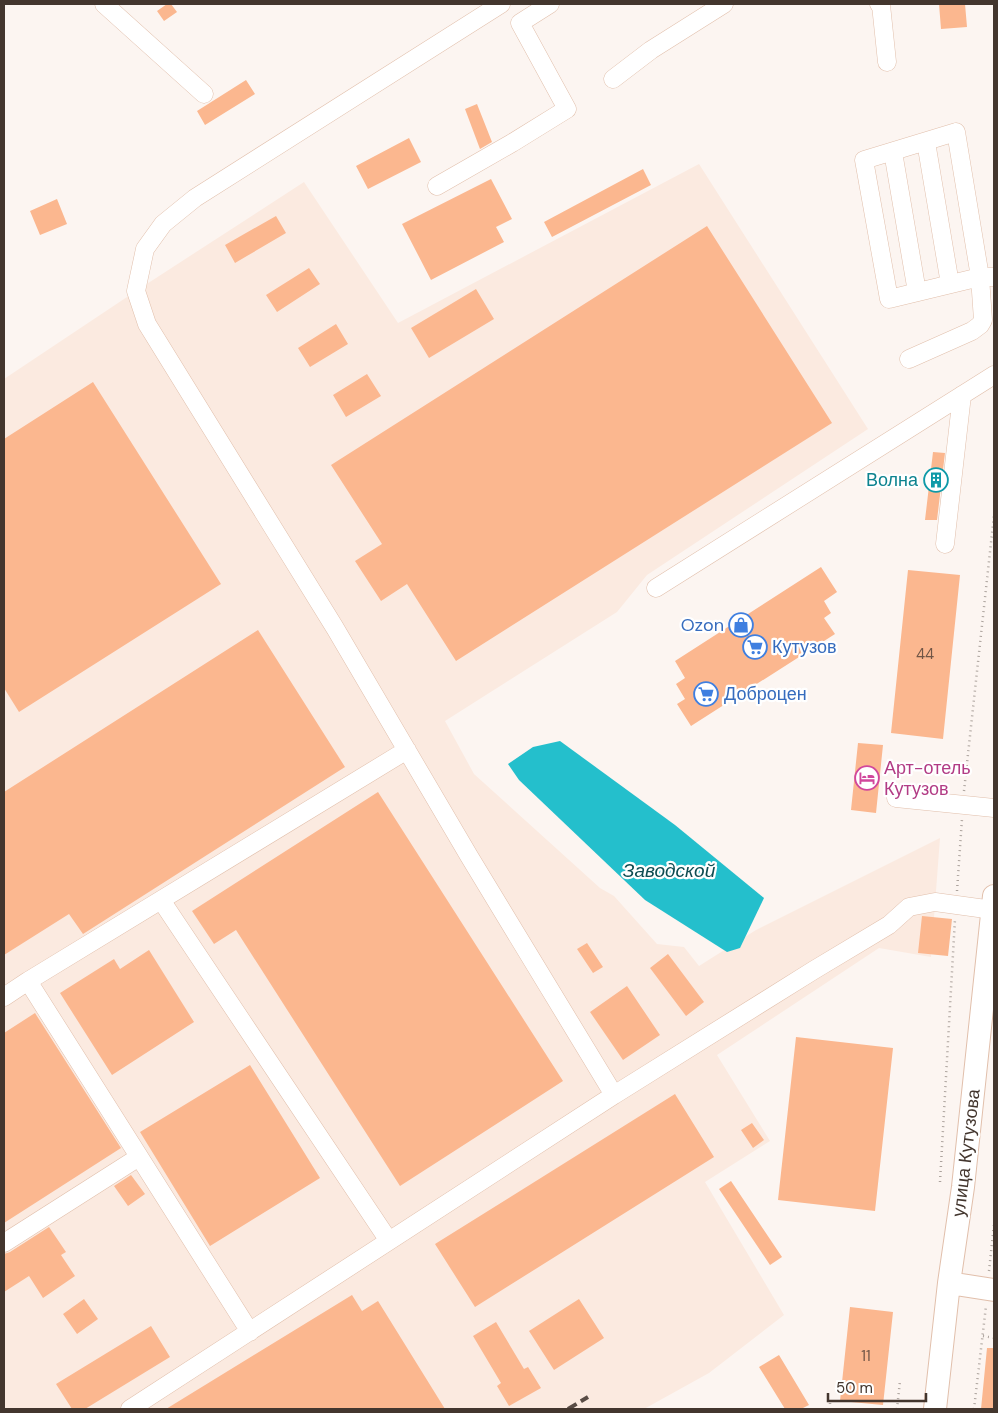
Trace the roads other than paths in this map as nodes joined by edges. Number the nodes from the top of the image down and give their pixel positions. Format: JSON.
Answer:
{"nodes":[{"id":1,"x":104,"y":4,"type":"edge"},
{"id":2,"x":501,"y":4,"type":"edge"},
{"id":3,"x":550,"y":4,"type":"edge"},
{"id":4,"x":724,"y":4,"type":"edge"},
{"id":5,"x":879,"y":4,"type":"edge"},
{"id":6,"x":887,"y":62,"type":"dead end"},
{"id":7,"x":613,"y":79,"type":"dead end"},
{"id":8,"x":204,"y":94,"type":"dead end"},
{"id":9,"x":926,"y":142,"type":"junction"},
{"id":10,"x":893,"y":152,"type":"junction"},
{"id":11,"x":437,"y":186,"type":"dead end"},
{"id":12,"x":987,"y":277,"type":"edge"},
{"id":13,"x":950,"y":284,"type":"junction"},
{"id":14,"x":917,"y":292,"type":"junction"},
{"id":15,"x":909,"y":359,"type":"dead end"},
{"id":16,"x":994,"y":375,"type":"edge"},
{"id":17,"x":962,"y":395,"type":"junction"},
{"id":18,"x":945,"y":544,"type":"dead end"},
{"id":19,"x":656,"y":588,"type":"dead end"},
{"id":20,"x":407,"y":750,"type":"junction"},
{"id":21,"x":896,"y":798,"type":"dead end"},
{"id":22,"x":994,"y":808,"type":"edge"},
{"id":23,"x":161,"y":900,"type":"junction"},
{"id":24,"x":994,"y":903,"type":"edge"},
{"id":25,"x":28,"y":981,"type":"junction"},
{"id":26,"x":4,"y":997,"type":"edge"},
{"id":27,"x":614,"y":1095,"type":"junction"},
{"id":28,"x":139,"y":1157,"type":"junction"},
{"id":29,"x":389,"y":1241,"type":"junction"},
{"id":30,"x":4,"y":1243,"type":"edge"},
{"id":31,"x":949,"y":1284,"type":"junction"},
{"id":32,"x":991,"y":1290,"type":"edge"},
{"id":33,"x":250,"y":1332,"type":"junction"},
{"id":34,"x":130,"y":1409,"type":"edge"},
{"id":35,"x":935,"y":1409,"type":"edge"}],
"edges":[{"from":1,"to":8,"type":"lane"},
{"from":2,"to":20,"type":"lane"},
{"from":3,"to":11,"type":"lane"},
{"from":4,"to":7,"type":"lane"},
{"from":5,"to":6,"type":"lane"},
{"from":9,"to":10,"type":"lane"},
{"from":9,"to":12,"type":"lane"},
{"from":9,"to":13,"type":"lane"},
{"from":10,"to":14,"type":"lane"},
{"from":10,"to":14,"type":"lane"},
{"from":12,"to":13,"type":"lane"},
{"from":12,"to":15,"type":"lane"},
{"from":13,"to":14,"type":"lane"},
{"from":16,"to":17,"type":"lane"},
{"from":17,"to":18,"type":"lane"},
{"from":17,"to":19,"type":"lane"},
{"from":20,"to":23,"type":"lane"},
{"from":20,"to":27,"type":"lane"},
{"from":21,"to":22,"type":"lane"},
{"from":23,"to":25,"type":"lane"},
{"from":23,"to":29,"type":"lane"},
{"from":24,"to":27,"type":"lane"},
{"from":24,"to":31,"type":"main road","name":"улица Кутузова"},
{"from":25,"to":26,"type":"lane"},
{"from":25,"to":28,"type":"lane"},
{"from":27,"to":29,"type":"lane"},
{"from":28,"to":30,"type":"lane"},
{"from":28,"to":33,"type":"lane"},
{"from":29,"to":33,"type":"lane"},
{"from":31,"to":32,"type":"main road"},
{"from":31,"to":35,"type":"main road","name":"улица Кутузова"},
{"from":33,"to":34,"type":"lane"}]}
